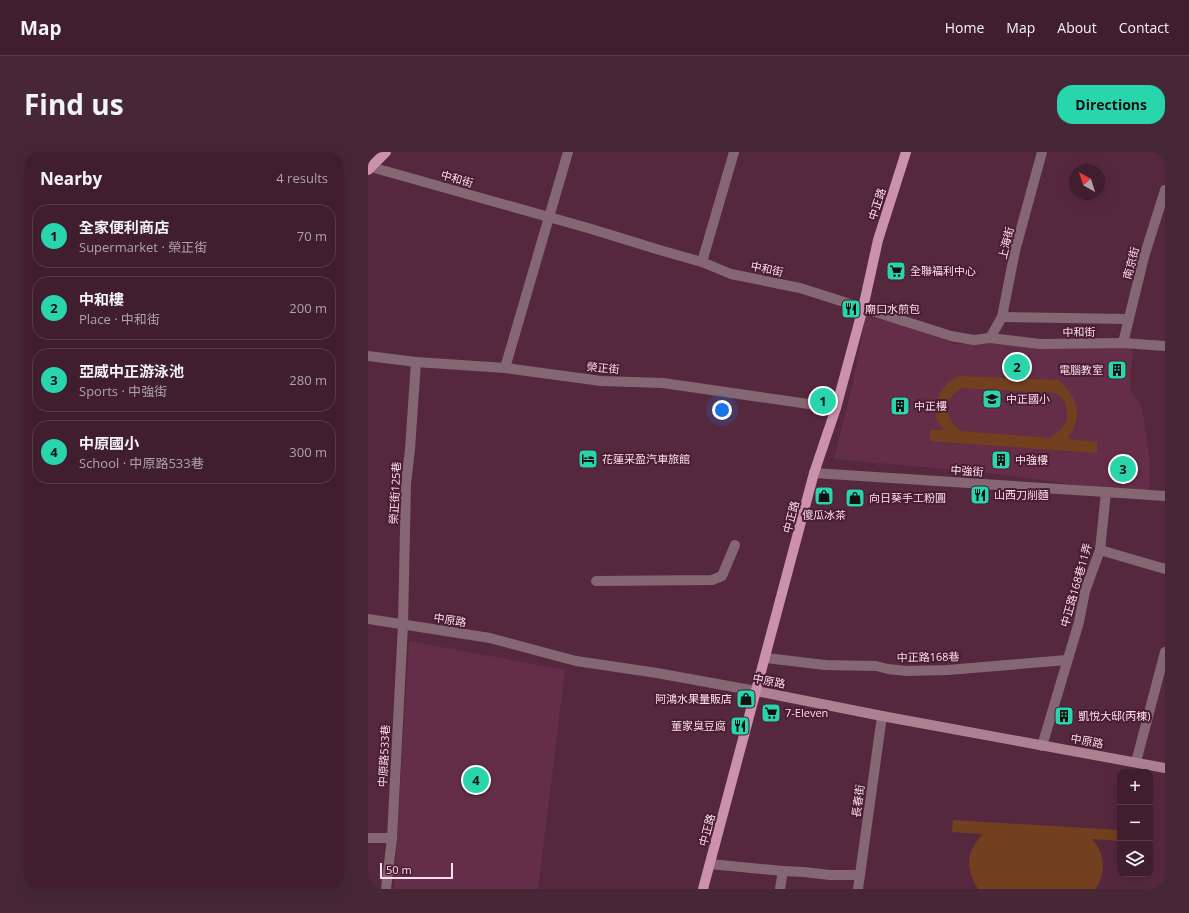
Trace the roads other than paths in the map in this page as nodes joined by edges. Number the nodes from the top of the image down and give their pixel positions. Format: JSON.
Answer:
{"nodes":[{"id":1,"x":386,"y":152,"type":"edge"},
{"id":2,"x":568,"y":152,"type":"edge"},
{"id":3,"x":734,"y":152,"type":"edge"},
{"id":4,"x":906,"y":152,"type":"edge"},
{"id":5,"x":1042,"y":152,"type":"edge"},
{"id":6,"x":370,"y":168,"type":"edge"},
{"id":7,"x":1165,"y":190,"type":"edge"},
{"id":8,"x":548,"y":217,"type":"junction"},
{"id":9,"x":702,"y":262,"type":"junction"},
{"id":10,"x":863,"y":308,"type":"junction"},
{"id":11,"x":1002,"y":317,"type":"junction"},
{"id":12,"x":1129,"y":319,"type":"junction"},
{"id":13,"x":990,"y":338,"type":"junction"},
{"id":14,"x":1123,"y":343,"type":"junction"},
{"id":15,"x":1165,"y":346,"type":"edge"},
{"id":16,"x":368,"y":356,"type":"edge"},
{"id":17,"x":416,"y":362,"type":"junction"},
{"id":18,"x":504,"y":368,"type":"junction"},
{"id":19,"x":836,"y":408,"type":"junction"},
{"id":20,"x":814,"y":473,"type":"junction"},
{"id":21,"x":1106,"y":492,"type":"junction"},
{"id":22,"x":1165,"y":496,"type":"edge"},
{"id":23,"x":735,"y":546,"type":"dead end"},
{"id":24,"x":1100,"y":550,"type":"junction"},
{"id":25,"x":1165,"y":569,"type":"edge"},
{"id":26,"x":596,"y":581,"type":"dead end"},
{"id":27,"x":368,"y":618,"type":"edge"},
{"id":28,"x":403,"y":625,"type":"junction"},
{"id":29,"x":1165,"y":652,"type":"edge"},
{"id":30,"x":766,"y":658,"type":"junction"},
{"id":31,"x":1067,"y":660,"type":"junction"},
{"id":32,"x":756,"y":691,"type":"junction"},
{"id":33,"x":882,"y":716,"type":"junction"},
{"id":34,"x":1042,"y":746,"type":"junction"},
{"id":35,"x":1136,"y":762,"type":"junction"},
{"id":36,"x":1165,"y":768,"type":"edge"},
{"id":37,"x":368,"y":838,"type":"edge"},
{"id":38,"x":392,"y":838,"type":"junction"},
{"id":39,"x":710,"y":864,"type":"junction"},
{"id":40,"x":783,"y":871,"type":"junction"},
{"id":41,"x":860,"y":875,"type":"junction"},
{"id":42,"x":386,"y":889,"type":"edge"},
{"id":43,"x":703,"y":889,"type":"edge"},
{"id":44,"x":780,"y":889,"type":"edge"},
{"id":45,"x":858,"y":889,"type":"edge"}],
"edges":[{"from":1,"to":6,"type":"main road"},
{"from":2,"to":8,"type":"street"},
{"from":3,"to":9,"type":"street"},
{"from":4,"to":10,"type":"main road","name":"中正路"},
{"from":5,"to":11,"type":"street","name":"上海街"},
{"from":6,"to":8,"type":"street","name":"中和街"},
{"from":7,"to":12,"type":"street","name":"南京街"},
{"from":8,"to":9,"type":"street","name":"中和街"},
{"from":8,"to":18,"type":"street"},
{"from":9,"to":10,"type":"street","name":"中和街"},
{"from":10,"to":13,"type":"street","name":"中和街"},
{"from":10,"to":19,"type":"main road","name":"中正路"},
{"from":11,"to":12,"type":"street"},
{"from":11,"to":13,"type":"street","name":"上海街"},
{"from":12,"to":14,"type":"street","name":"南京街"},
{"from":13,"to":14,"type":"street","name":"中和街"},
{"from":14,"to":15,"type":"street","name":"中和街"},
{"from":16,"to":17,"type":"street","name":"榮正街"},
{"from":17,"to":18,"type":"street","name":"榮正街"},
{"from":17,"to":28,"type":"street","name":"榮正街125巷"},
{"from":18,"to":19,"type":"street","name":"榮正街"},
{"from":19,"to":20,"type":"main road","name":"中正路"},
{"from":20,"to":21,"type":"street","name":"中強街"},
{"from":20,"to":30,"type":"main road","name":"中正路"},
{"from":21,"to":22,"type":"street","name":"中強街"},
{"from":21,"to":24,"type":"street","name":"中正路168巷11弄"},
{"from":23,"to":26,"type":"street"},
{"from":24,"to":25,"type":"street"},
{"from":24,"to":31,"type":"street","name":"中正路168巷11弄"},
{"from":27,"to":28,"type":"street","name":"中原路"},
{"from":28,"to":32,"type":"street","name":"中原路"},
{"from":28,"to":38,"type":"street","name":"中原路533巷"},
{"from":29,"to":35,"type":"street"},
{"from":30,"to":31,"type":"street","name":"中正路168巷"},
{"from":30,"to":32,"type":"main road","name":"中正路"},
{"from":31,"to":34,"type":"street","name":"中正路168巷11弄"},
{"from":32,"to":33,"type":"street","name":"中原路"},
{"from":32,"to":39,"type":"main road","name":"中正路"},
{"from":33,"to":34,"type":"street","name":"中原路"},
{"from":33,"to":41,"type":"street","name":"長春街"},
{"from":34,"to":35,"type":"street","name":"中原路"},
{"from":35,"to":36,"type":"street","name":"中原路"},
{"from":37,"to":38,"type":"street"},
{"from":38,"to":42,"type":"street","name":"中原路533巷"},
{"from":39,"to":40,"type":"street"},
{"from":39,"to":43,"type":"main road","name":"中正路"},
{"from":40,"to":41,"type":"street"},
{"from":40,"to":44,"type":"street"},
{"from":41,"to":45,"type":"street","name":"長春街"}]}
